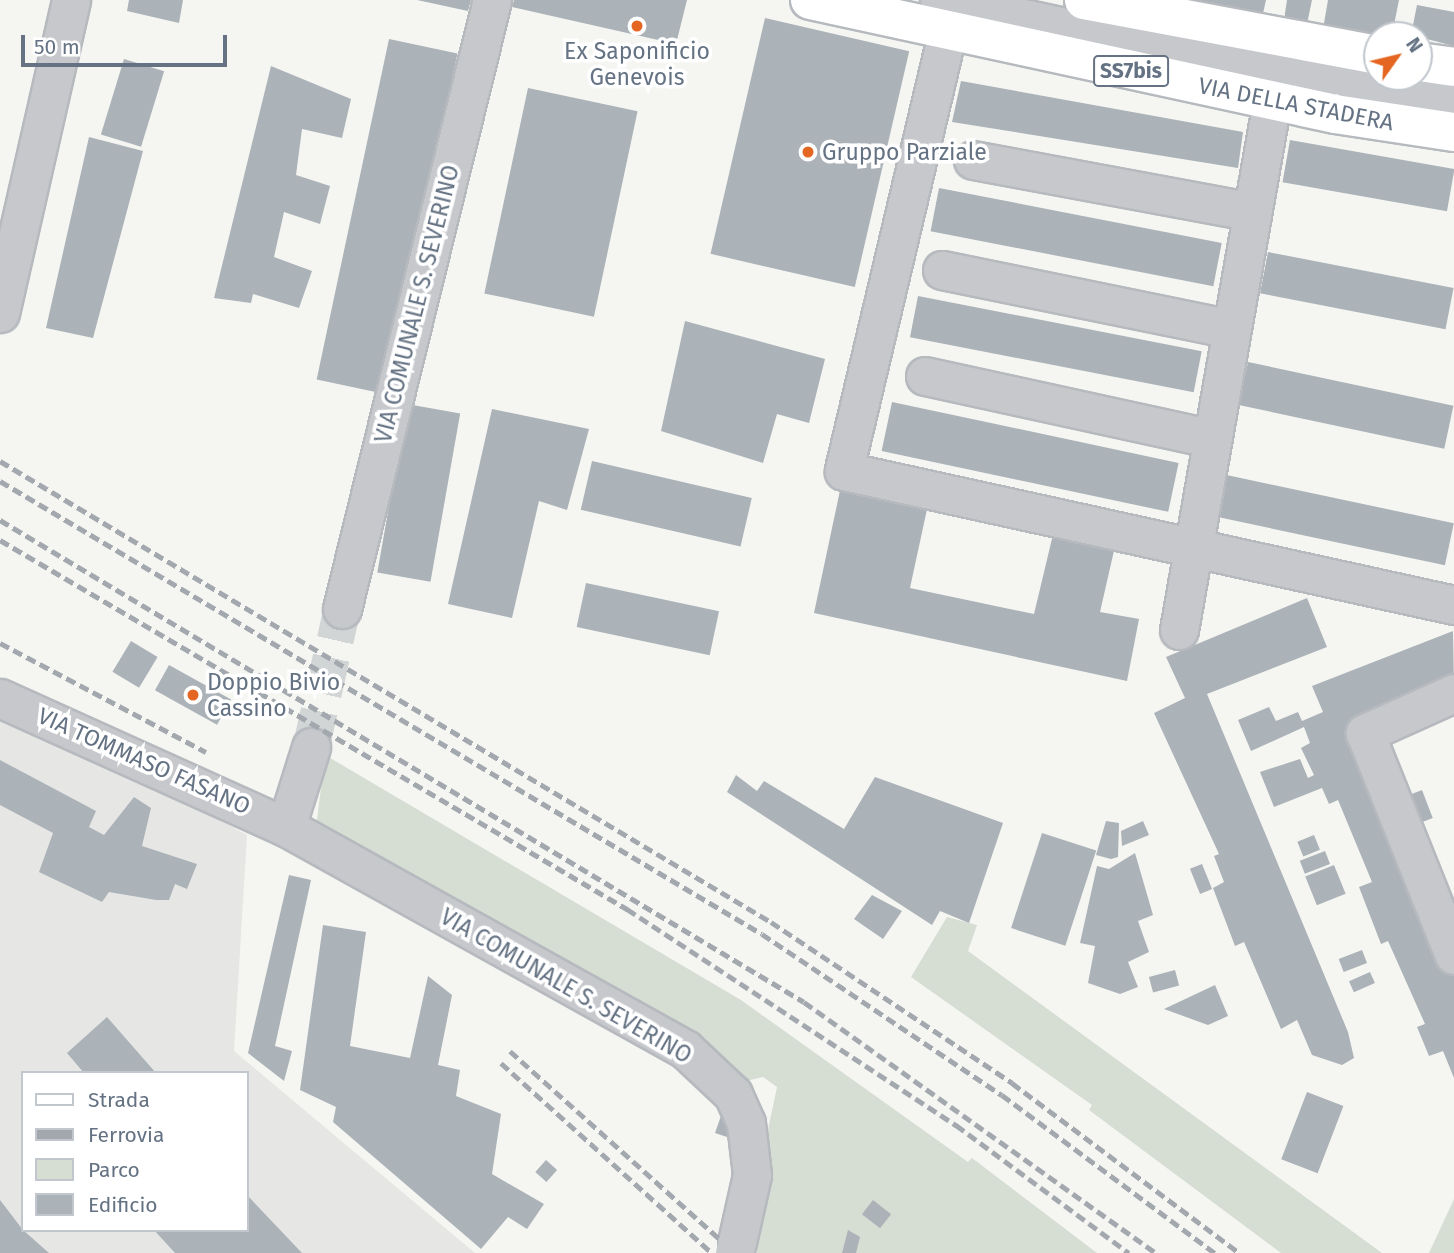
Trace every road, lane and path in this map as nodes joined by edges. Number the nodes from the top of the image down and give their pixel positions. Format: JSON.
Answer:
{"nodes":[{"id":1,"x":71,"y":0,"type":"edge"},
{"id":2,"x":492,"y":0,"type":"edge"},
{"id":3,"x":810,"y":0,"type":"edge"},
{"id":4,"x":1084,"y":0,"type":"edge"},
{"id":5,"x":949,"y":9,"type":"edge"},
{"id":6,"x":1363,"y":52,"type":"edge"},
{"id":7,"x":1433,"y":64,"type":"edge"},
{"id":8,"x":1454,"y":67,"type":"edge"},
{"id":9,"x":1454,"y":99,"type":"edge"},
{"id":10,"x":1272,"y":101,"type":"junction"},
{"id":11,"x":1454,"y":132,"type":"edge"},
{"id":12,"x":973,"y":160,"type":"dead end"},
{"id":13,"x":1249,"y":211,"type":"junction"},
{"id":14,"x":942,"y":270,"type":"dead end"},
{"id":15,"x":1,"y":313,"type":"edge"},
{"id":16,"x":1227,"y":327,"type":"junction"},
{"id":17,"x":925,"y":376,"type":"dead end"},
{"id":18,"x":1210,"y":438,"type":"junction"},
{"id":19,"x":1195,"y":548,"type":"junction"},
{"id":20,"x":1454,"y":605,"type":"edge"},
{"id":21,"x":342,"y":609,"type":"tunnel mouth"},
{"id":22,"x":1180,"y":630,"type":"dead end"},
{"id":23,"x":1454,"y":693,"type":"edge"},
{"id":24,"x":0,"y":698,"type":"edge"},
{"id":25,"x":311,"y":747,"type":"tunnel mouth"},
{"id":26,"x":286,"y":827,"type":"junction"},
{"id":27,"x":1454,"y":954,"type":"edge"},
{"id":28,"x":735,"y":1247,"type":"edge"}],
"edges":[{"from":1,"to":15,"type":"street"},
{"from":2,"to":21,"type":"street","name":"VIA COMUNALE S. SEVERINO"},
{"from":3,"to":5,"type":"main road","name":"VIA DELLA STADERA","number":"SS7bis"},
{"from":4,"to":6,"type":"main road"},
{"from":5,"to":9,"type":"street"},
{"from":5,"to":10,"type":"main road","name":"VIA DELLA STADERA","number":"SS7bis"},
{"from":5,"to":19,"type":"street"},
{"from":7,"to":8,"type":"main road"},
{"from":10,"to":11,"type":"main road","name":"VIA DELLA STADERA","number":"SS7bis"},
{"from":10,"to":13,"type":"street"},
{"from":12,"to":13,"type":"street"},
{"from":13,"to":16,"type":"street"},
{"from":14,"to":16,"type":"street"},
{"from":16,"to":18,"type":"street"},
{"from":17,"to":18,"type":"street"},
{"from":18,"to":19,"type":"street"},
{"from":19,"to":20,"type":"street"},
{"from":19,"to":22,"type":"street"},
{"from":23,"to":27,"type":"street"},
{"from":24,"to":26,"type":"street","name":"VIA TOMMASO FASANO"},
{"from":25,"to":26,"type":"street"},
{"from":26,"to":28,"type":"street","name":"VIA COMUNALE S. SEVERINO"}]}
